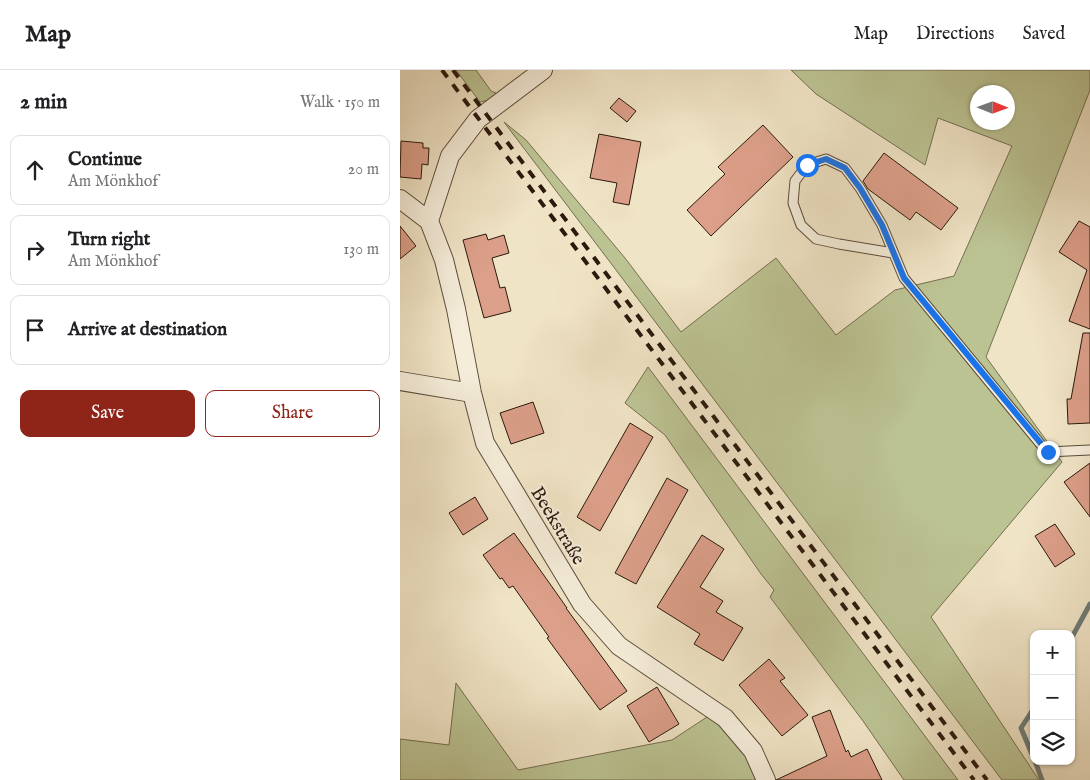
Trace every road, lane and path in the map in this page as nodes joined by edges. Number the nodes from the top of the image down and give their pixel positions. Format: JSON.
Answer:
{"nodes":[{"id":1,"x":534,"y":73,"type":"edge"},
{"id":2,"x":400,"y":199,"type":"edge"},
{"id":3,"x":429,"y":221,"type":"junction"},
{"id":4,"x":894,"y":253,"type":"junction"},
{"id":5,"x":400,"y":381,"type":"edge"},
{"id":6,"x":472,"y":393,"type":"junction"},
{"id":7,"x":1090,"y":450,"type":"edge"},
{"id":8,"x":766,"y":780,"type":"edge"}],
"edges":[{"from":1,"to":3,"type":"street"},
{"from":2,"to":3,"type":"street"},
{"from":3,"to":6,"type":"street","name":"Beekstraße"},
{"from":4,"to":4,"type":"lane"},
{"from":4,"to":7,"type":"lane"},
{"from":5,"to":6,"type":"street"},
{"from":6,"to":8,"type":"street","name":"Beekstraße"}]}
